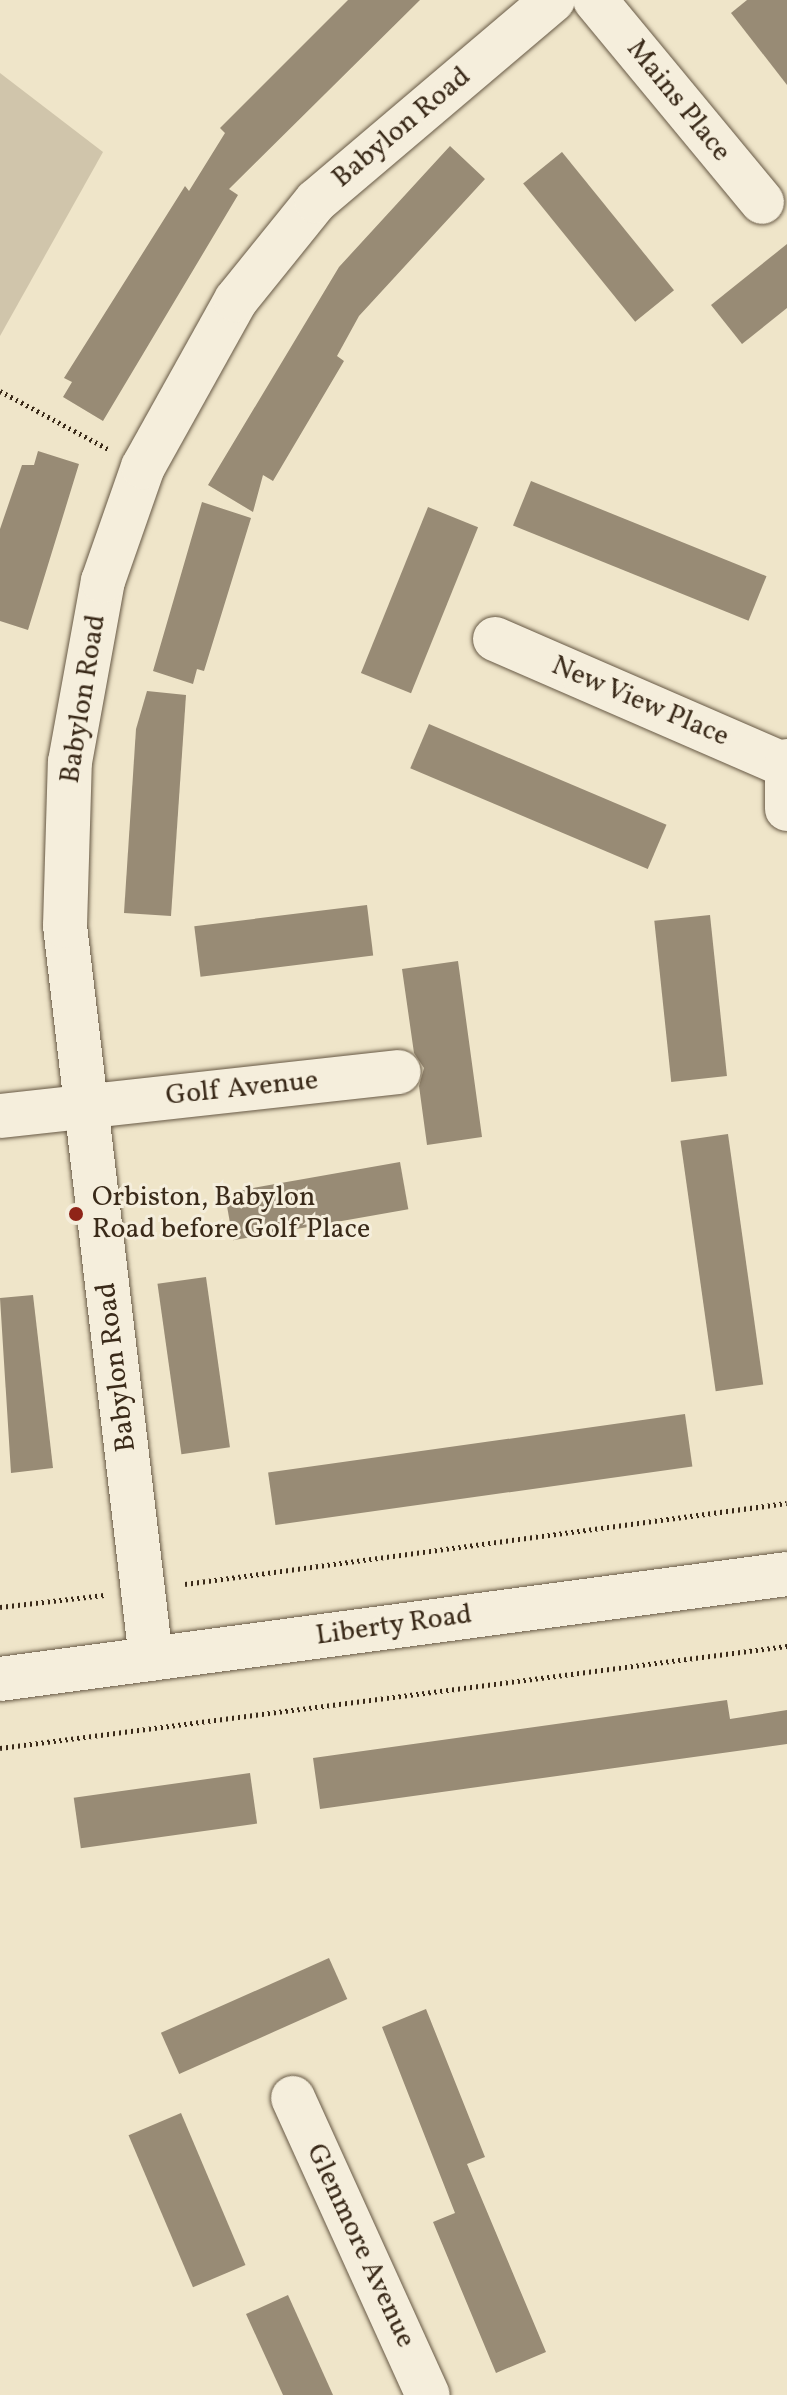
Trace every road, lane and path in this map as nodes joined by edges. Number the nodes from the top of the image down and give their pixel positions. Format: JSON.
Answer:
{"nodes":[{"id":1,"x":553,"y":0,"type":"edge"},
{"id":2,"x":595,"y":0,"type":"edge"},
{"id":3,"x":762,"y":202,"type":"dead end"},
{"id":4,"x":0,"y":391,"type":"edge"},
{"id":5,"x":125,"y":458,"type":"dead end"},
{"id":6,"x":495,"y":639,"type":"dead end"},
{"id":7,"x":786,"y":763,"type":"edge"},
{"id":8,"x":787,"y":809,"type":"edge"},
{"id":9,"x":399,"y":1072,"type":"dead end"},
{"id":10,"x":86,"y":1105,"type":"junction"},
{"id":11,"x":0,"y":1116,"type":"edge"},
{"id":12,"x":787,"y":1503,"type":"edge"},
{"id":13,"x":787,"y":1574,"type":"edge"},
{"id":14,"x":143,"y":1590,"type":"junction"},
{"id":15,"x":0,"y":1607,"type":"edge"},
{"id":16,"x":787,"y":1646,"type":"edge"},
{"id":17,"x":151,"y":1659,"type":"junction"},
{"id":18,"x":0,"y":1679,"type":"edge"},
{"id":19,"x":0,"y":1748,"type":"edge"},
{"id":20,"x":293,"y":2098,"type":"dead end"},
{"id":21,"x":428,"y":2395,"type":"edge"}],
"edges":[{"from":1,"to":10,"type":"street","name":"Babylon Road"},
{"from":2,"to":3,"type":"street","name":"Mains Place"},
{"from":4,"to":5,"type":"path"},
{"from":6,"to":7,"type":"street","name":"New View Place"},
{"from":7,"to":8,"type":"street"},
{"from":9,"to":10,"type":"street","name":"Golf Avenue"},
{"from":10,"to":11,"type":"street","name":"Golf Avenue"},
{"from":10,"to":14,"type":"street","name":"Babylon Road"},
{"from":12,"to":14,"type":"path"},
{"from":13,"to":17,"type":"street","name":"Liberty Road"},
{"from":14,"to":15,"type":"path"},
{"from":14,"to":17,"type":"street","name":"Babylon Road"},
{"from":16,"to":19,"type":"path"},
{"from":17,"to":18,"type":"street","name":"Liberty Road"},
{"from":20,"to":21,"type":"street","name":"Glenmore Avenue"}]}
